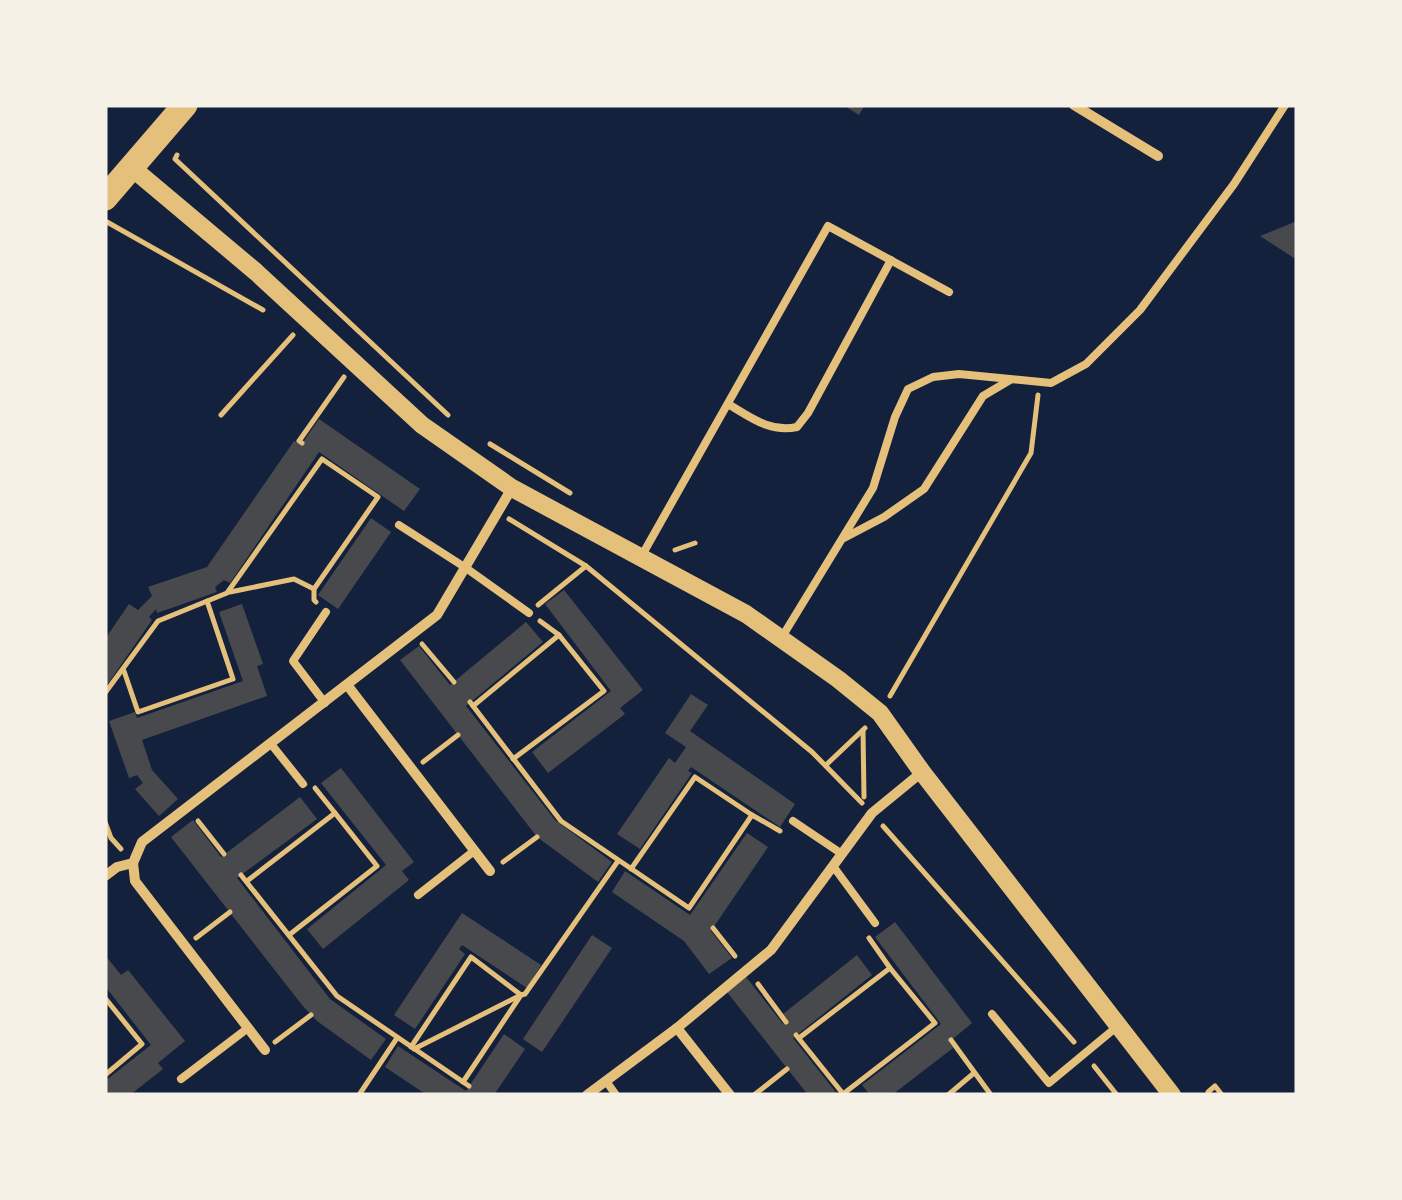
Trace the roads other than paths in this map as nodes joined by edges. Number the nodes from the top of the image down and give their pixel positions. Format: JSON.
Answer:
{"nodes":[{"id":1,"x":185,"y":105,"type":"edge"},
{"id":2,"x":1074,"y":105,"type":"edge"},
{"id":3,"x":1285,"y":105,"type":"edge"},
{"id":4,"x":1158,"y":156,"type":"dead end"},
{"id":5,"x":131,"y":167,"type":"junction"},
{"id":6,"x":105,"y":198,"type":"edge"},
{"id":7,"x":891,"y":260,"type":"junction"},
{"id":8,"x":949,"y":292,"type":"dead end"},
{"id":9,"x":1010,"y":380,"type":"junction"},
{"id":10,"x":728,"y":404,"type":"junction"},
{"id":11,"x":512,"y":488,"type":"junction"},
{"id":12,"x":399,"y":526,"type":"dead end"},
{"id":13,"x":842,"y":539,"type":"junction"},
{"id":14,"x":646,"y":549,"type":"junction"},
{"id":15,"x":466,"y":568,"type":"junction"},
{"id":16,"x":326,"y":612,"type":"road end"},
{"id":17,"x":529,"y":613,"type":"road end"},
{"id":18,"x":782,"y":637,"type":"junction"},
{"id":19,"x":348,"y":686,"type":"junction"},
{"id":20,"x":325,"y":703,"type":"junction"},
{"id":21,"x":272,"y":744,"type":"junction"},
{"id":22,"x":922,"y":772,"type":"junction"},
{"id":23,"x":303,"y":784,"type":"road end"},
{"id":24,"x":793,"y":821,"type":"road end"},
{"id":25,"x":474,"y":850,"type":"junction"},
{"id":26,"x":842,"y":854,"type":"junction"},
{"id":27,"x":133,"y":862,"type":"junction"},
{"id":28,"x":833,"y":866,"type":"junction"},
{"id":29,"x":490,"y":872,"type":"road end"},
{"id":30,"x":105,"y":876,"type":"edge"},
{"id":31,"x":418,"y":895,"type":"dead end"},
{"id":32,"x":875,"y":923,"type":"road end"},
{"id":33,"x":992,"y":1014,"type":"dead end"},
{"id":34,"x":1120,"y":1026,"type":"junction"},
{"id":35,"x":248,"y":1028,"type":"junction"},
{"id":36,"x":676,"y":1028,"type":"junction"},
{"id":37,"x":265,"y":1050,"type":"road end"},
{"id":38,"x":181,"y":1079,"type":"dead end"},
{"id":39,"x":606,"y":1081,"type":"junction"},
{"id":40,"x":587,"y":1095,"type":"edge"},
{"id":41,"x":616,"y":1095,"type":"edge"},
{"id":42,"x":730,"y":1095,"type":"edge"},
{"id":43,"x":1172,"y":1095,"type":"edge"}],
"edges":[{"from":1,"to":5,"type":"main road"},
{"from":2,"to":4,"type":"street"},
{"from":3,"to":9,"type":"lane"},
{"from":5,"to":6,"type":"main road"},
{"from":5,"to":11,"type":"street"},
{"from":7,"to":8,"type":"lane"},
{"from":7,"to":10,"type":"lane"},
{"from":7,"to":10,"type":"lane"},
{"from":9,"to":13,"type":"lane"},
{"from":9,"to":13,"type":"lane"},
{"from":10,"to":14,"type":"lane"},
{"from":11,"to":14,"type":"street"},
{"from":11,"to":15,"type":"street"},
{"from":12,"to":15,"type":"lane"},
{"from":13,"to":18,"type":"lane"},
{"from":14,"to":18,"type":"street"},
{"from":15,"to":17,"type":"lane"},
{"from":15,"to":19,"type":"street"},
{"from":16,"to":20,"type":"lane"},
{"from":18,"to":22,"type":"street"},
{"from":19,"to":20,"type":"street"},
{"from":19,"to":25,"type":"street"},
{"from":20,"to":21,"type":"street"},
{"from":21,"to":23,"type":"lane"},
{"from":21,"to":27,"type":"street"},
{"from":22,"to":26,"type":"street"},
{"from":22,"to":34,"type":"street"},
{"from":24,"to":26,"type":"lane"},
{"from":25,"to":29,"type":"street"},
{"from":25,"to":31,"type":"lane"},
{"from":26,"to":28,"type":"street"},
{"from":27,"to":30,"type":"street"},
{"from":27,"to":35,"type":"street"},
{"from":28,"to":32,"type":"lane"},
{"from":28,"to":36,"type":"street"},
{"from":33,"to":34,"type":"lane"},
{"from":34,"to":43,"type":"street"},
{"from":35,"to":37,"type":"street"},
{"from":35,"to":38,"type":"lane"},
{"from":36,"to":39,"type":"street"},
{"from":36,"to":42,"type":"street"},
{"from":39,"to":40,"type":"street"},
{"from":39,"to":41,"type":"lane"}]}
